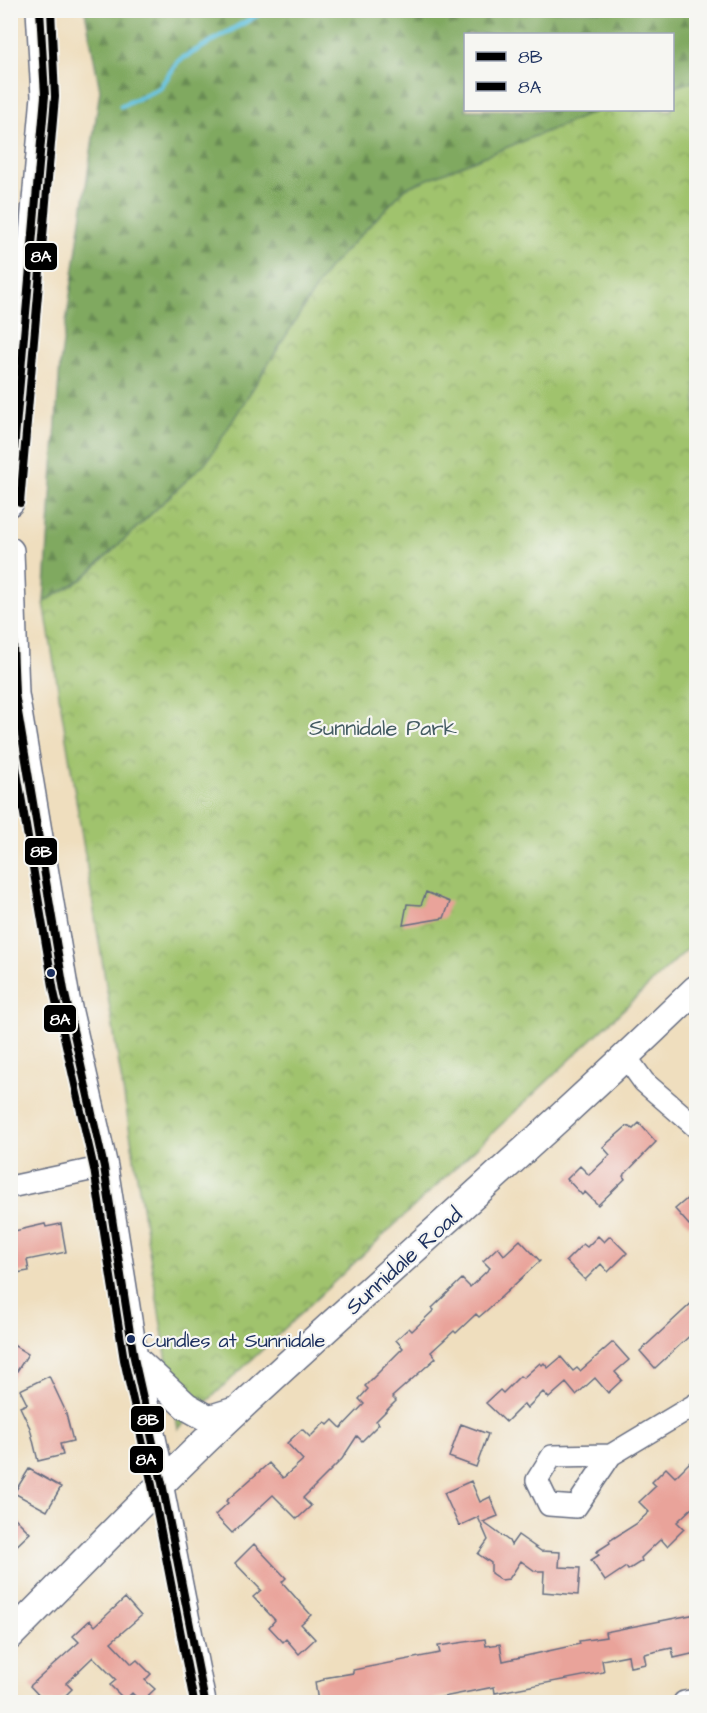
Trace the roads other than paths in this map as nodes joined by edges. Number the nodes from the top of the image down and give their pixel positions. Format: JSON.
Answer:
{"nodes":[{"id":1,"x":40,"y":10,"type":"edge"},
{"id":2,"x":10,"y":502,"type":"edge"},
{"id":3,"x":10,"y":550,"type":"edge"},
{"id":4,"x":696,"y":989,"type":"edge"},
{"id":5,"x":626,"y":1058,"type":"junction"},
{"id":6,"x":696,"y":1127,"type":"edge"},
{"id":7,"x":104,"y":1167,"type":"junction"},
{"id":8,"x":10,"y":1187,"type":"edge"},
{"id":9,"x":134,"y":1358,"type":"junction"},
{"id":10,"x":696,"y":1404,"type":"edge"},
{"id":11,"x":238,"y":1410,"type":"junction"},
{"id":12,"x":611,"y":1455,"type":"dead end"},
{"id":13,"x":162,"y":1483,"type":"junction"},
{"id":14,"x":10,"y":1636,"type":"edge"},
{"id":15,"x":696,"y":1700,"type":"edge"},
{"id":16,"x":205,"y":1702,"type":"edge"},
{"id":17,"x":684,"y":1702,"type":"edge"}],
"edges":[{"from":1,"to":2,"type":"main road"},
{"from":3,"to":7,"type":"main road"},
{"from":4,"to":5,"type":"main road","name":"Sunnidale Road"},
{"from":5,"to":6,"type":"street"},
{"from":5,"to":11,"type":"main road","name":"Sunnidale Road"},
{"from":7,"to":8,"type":"street"},
{"from":7,"to":9,"type":"main road"},
{"from":9,"to":11,"type":"main road"},
{"from":9,"to":13,"type":"main road"},
{"from":10,"to":12,"type":"street"},
{"from":11,"to":13,"type":"main road","name":"Sunnidale Road"},
{"from":13,"to":14,"type":"main road","name":"Sunnidale Road"},
{"from":13,"to":16,"type":"street"},
{"from":15,"to":17,"type":"street"}]}
